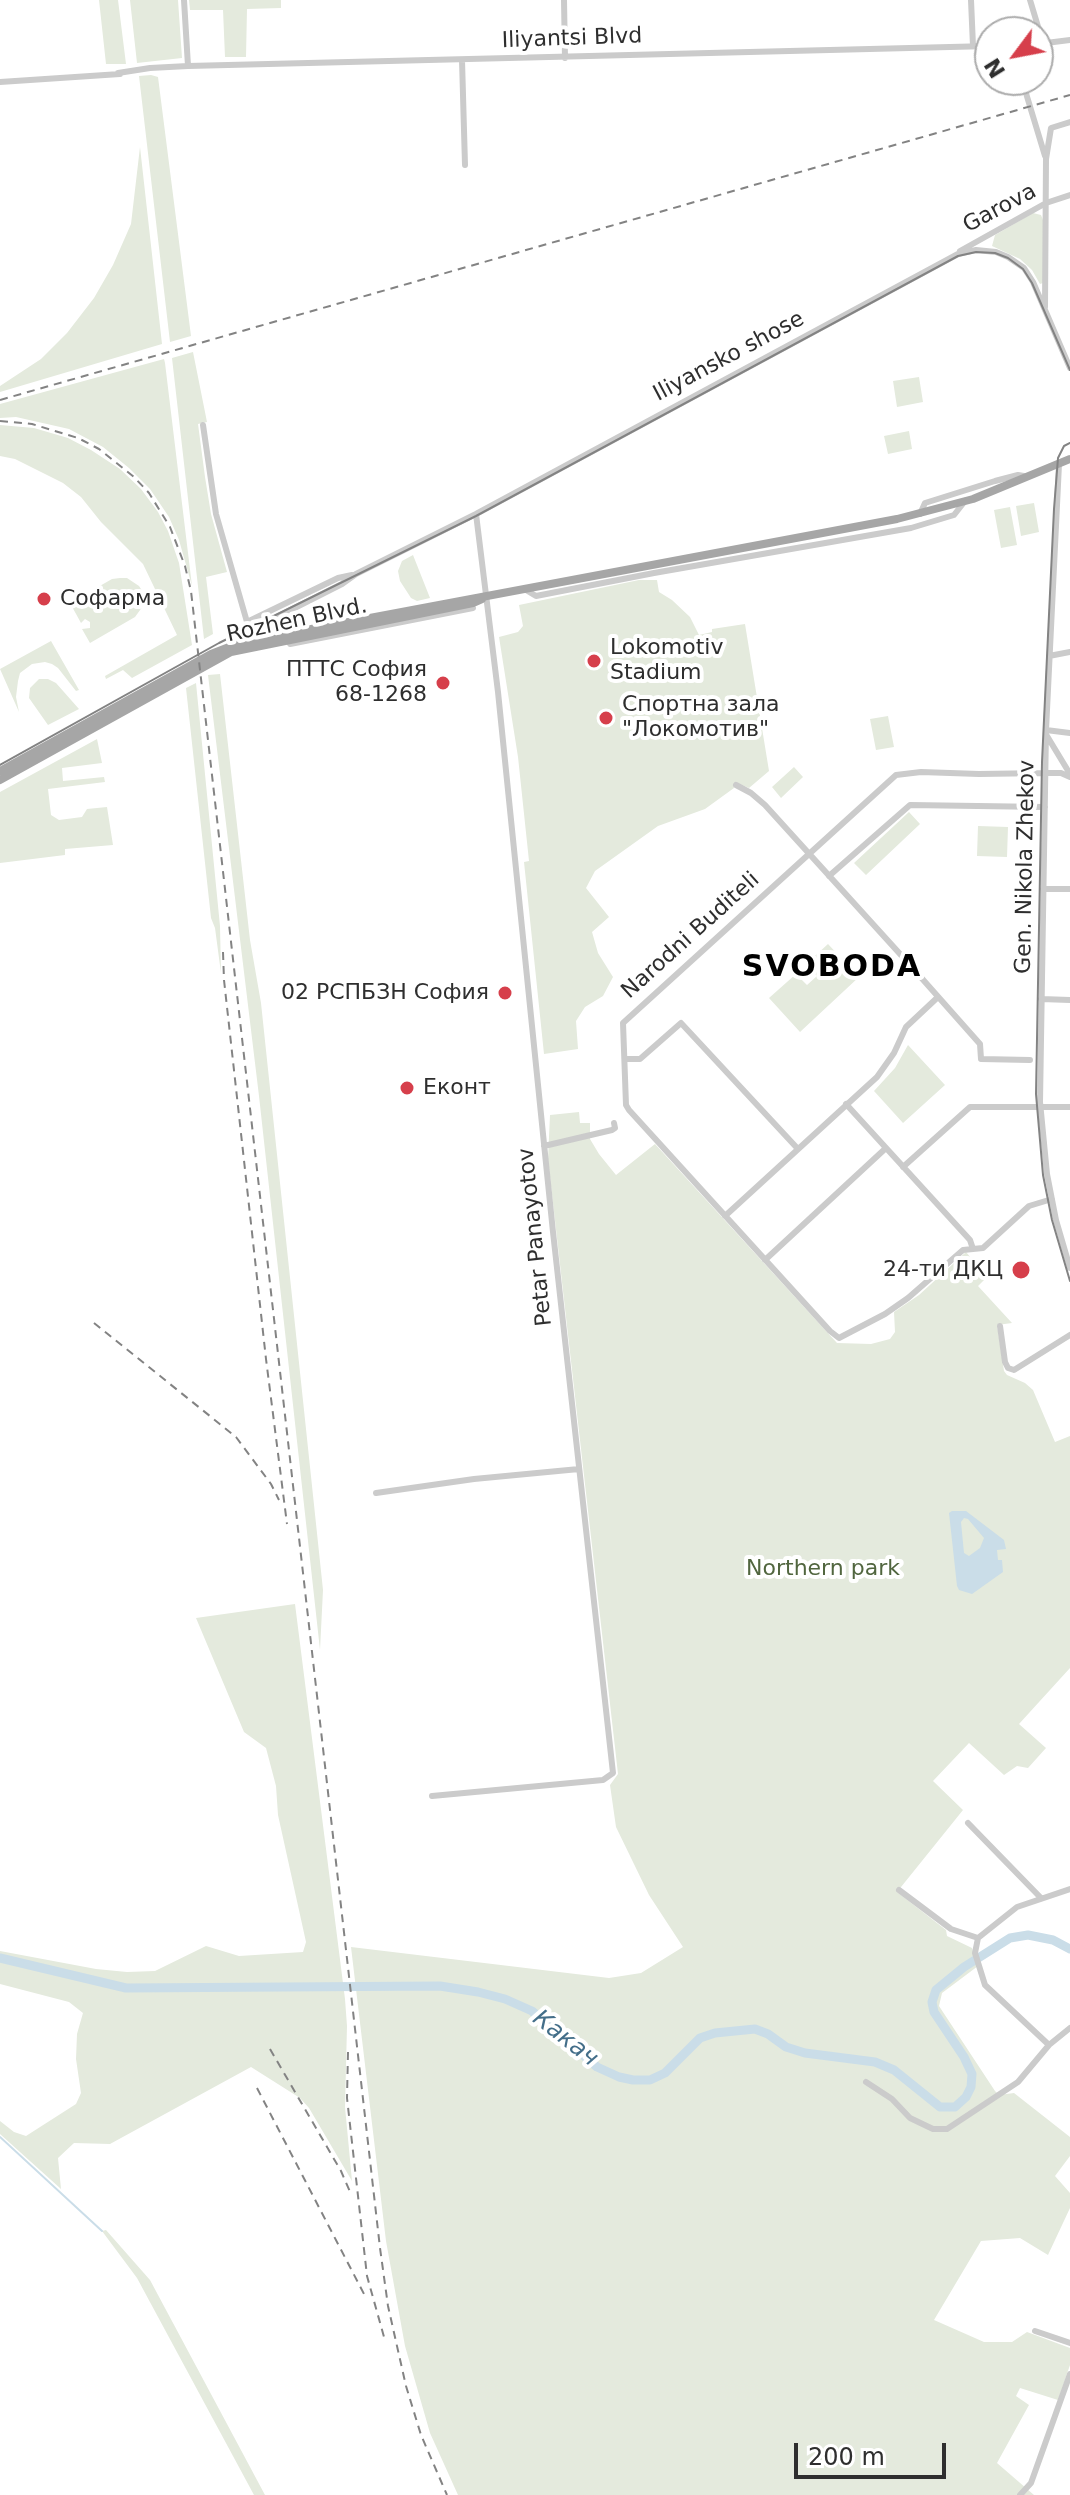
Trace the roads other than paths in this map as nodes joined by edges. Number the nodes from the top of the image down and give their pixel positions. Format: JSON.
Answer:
{"nodes":[{"id":1,"x":184,"y":0,"type":"edge"},
{"id":2,"x":564,"y":0,"type":"edge"},
{"id":3,"x":971,"y":0,"type":"edge"},
{"id":4,"x":973,"y":46,"type":"joint"},
{"id":5,"x":565,"y":58,"type":"junction"},
{"id":6,"x":462,"y":60,"type":"junction"},
{"id":7,"x":188,"y":66,"type":"junction"},
{"id":8,"x":0,"y":82,"type":"edge"},
{"id":9,"x":1027,"y":96,"type":"edge"},
{"id":10,"x":1033,"y":119,"type":"junction"},
{"id":11,"x":1070,"y":122,"type":"edge"},
{"id":12,"x":1053,"y":126,"type":"junction"},
{"id":13,"x":1046,"y":159,"type":"junction"},
{"id":14,"x":465,"y":165,"type":"dead end"},
{"id":15,"x":1070,"y":195,"type":"edge"},
{"id":16,"x":1046,"y":203,"type":"junction"},
{"id":17,"x":947,"y":258,"type":"junction"},
{"id":18,"x":1045,"y":309,"type":"junction"},
{"id":19,"x":1070,"y":368,"type":"edge"},
{"id":20,"x":203,"y":425,"type":"dead end"},
{"id":21,"x":1070,"y":459,"type":"edge"},
{"id":22,"x":1059,"y":464,"type":"junction"},
{"id":23,"x":1028,"y":476,"type":"junction"},
{"id":24,"x":965,"y":501,"type":"junction"},
{"id":25,"x":476,"y":514,"type":"junction"},
{"id":26,"x":920,"y":514,"type":"junction"},
{"id":27,"x":356,"y":574,"type":"junction"},
{"id":28,"x":526,"y":590,"type":"junction"},
{"id":29,"x":486,"y":596,"type":"junction"},
{"id":30,"x":473,"y":608,"type":"dead end"},
{"id":31,"x":253,"y":620,"type":"junction"},
{"id":32,"x":268,"y":636,"type":"junction"},
{"id":33,"x":239,"y":643,"type":"junction"},
{"id":34,"x":1070,"y":652,"type":"edge"},
{"id":35,"x":1049,"y":656,"type":"junction"},
{"id":36,"x":232,"y":657,"type":"dead end"},
{"id":37,"x":1046,"y":732,"type":"junction"},
{"id":38,"x":1070,"y":733,"type":"edge"},
{"id":39,"x":0,"y":771,"type":"edge"},
{"id":40,"x":1046,"y":773,"type":"junction"},
{"id":41,"x":1070,"y":775,"type":"edge"},
{"id":42,"x":0,"y":780,"type":"edge"},
{"id":43,"x":736,"y":785,"type":"dead end"},
{"id":44,"x":1045,"y":807,"type":"junction"},
{"id":45,"x":809,"y":854,"type":"junction"},
{"id":46,"x":829,"y":876,"type":"junction"},
{"id":47,"x":1043,"y":889,"type":"junction"},
{"id":48,"x":1070,"y":889,"type":"edge"},
{"id":49,"x":938,"y":997,"type":"junction"},
{"id":50,"x":1041,"y":999,"type":"junction"},
{"id":51,"x":1070,"y":1000,"type":"edge"},
{"id":52,"x":625,"y":1059,"type":"junction"},
{"id":53,"x":1030,"y":1060,"type":"dead end"},
{"id":54,"x":846,"y":1104,"type":"junction"},
{"id":55,"x":1040,"y":1107,"type":"junction"},
{"id":56,"x":1070,"y":1107,"type":"edge"},
{"id":57,"x":614,"y":1123,"type":"dead end"},
{"id":58,"x":544,"y":1146,"type":"junction"},
{"id":59,"x":886,"y":1148,"type":"junction"},
{"id":60,"x":798,"y":1149,"type":"junction"},
{"id":61,"x":903,"y":1167,"type":"junction"},
{"id":62,"x":1052,"y":1199,"type":"junction"},
{"id":63,"x":725,"y":1216,"type":"junction"},
{"id":64,"x":973,"y":1249,"type":"junction"},
{"id":65,"x":765,"y":1260,"type":"junction"},
{"id":66,"x":1070,"y":1268,"type":"edge"},
{"id":67,"x":1000,"y":1326,"type":"dead end"},
{"id":68,"x":1070,"y":1335,"type":"edge"},
{"id":69,"x":579,"y":1469,"type":"junction"},
{"id":70,"x":376,"y":1493,"type":"dead end"},
{"id":71,"x":432,"y":1796,"type":"dead end"},
{"id":72,"x":968,"y":1823,"type":"dead end"},
{"id":73,"x":1070,"y":1889,"type":"edge"},
{"id":74,"x":899,"y":1890,"type":"dead end"},
{"id":75,"x":1041,"y":1898,"type":"junction"},
{"id":76,"x":978,"y":1938,"type":"junction"},
{"id":77,"x":1070,"y":2028,"type":"edge"},
{"id":78,"x":1049,"y":2045,"type":"junction"},
{"id":79,"x":866,"y":2082,"type":"dead end"},
{"id":80,"x":1035,"y":2331,"type":"dead end"},
{"id":81,"x":1070,"y":2343,"type":"edge"},
{"id":82,"x":1070,"y":2374,"type":"edge"},
{"id":83,"x":1020,"y":2495,"type":"edge"}],
"edges":[{"from":1,"to":7,"type":"street"},
{"from":2,"to":5,"type":"street"},
{"from":3,"to":4,"type":"street"},
{"from":4,"to":5,"type":"street","name":"Iliyantsi Blvd"},
{"from":5,"to":6,"type":"street","name":"Iliyantsi Blvd"},
{"from":6,"to":7,"type":"street","name":"Iliyantsi Blvd"},
{"from":6,"to":14,"type":"street"},
{"from":7,"to":8,"type":"street","name":"Iliyantsi Blvd"},
{"from":9,"to":10,"type":"street"},
{"from":10,"to":12,"type":"street"},
{"from":10,"to":13,"type":"street"},
{"from":11,"to":12,"type":"street"},
{"from":12,"to":13,"type":"street"},
{"from":13,"to":16,"type":"street"},
{"from":15,"to":16,"type":"street","name":"Garova"},
{"from":16,"to":17,"type":"street","name":"Garova"},
{"from":16,"to":18,"type":"street"},
{"from":17,"to":18,"type":"street","name":"Iliyansko shose"},
{"from":17,"to":25,"type":"street","name":"Iliyansko shose"},
{"from":18,"to":19,"type":"street","name":"Iliyansko shose"},
{"from":20,"to":31,"type":"street"},
{"from":21,"to":22,"type":"main road","name":"Rozhen Blvd."},
{"from":22,"to":23,"type":"main road","name":"Rozhen Blvd."},
{"from":22,"to":35,"type":"street","name":"Gen. Nikola Zhekov"},
{"from":23,"to":24,"type":"main road","name":"Rozhen Blvd."},
{"from":23,"to":26,"type":"street","name":"Rozhen Blvd."},
{"from":24,"to":26,"type":"main road","name":"Rozhen Blvd."},
{"from":24,"to":28,"type":"street","name":"Rozhen Blvd."},
{"from":25,"to":27,"type":"street","name":"Iliyansko shose"},
{"from":25,"to":29,"type":"street","name":"Petar Panayotov"},
{"from":26,"to":28,"type":"main road","name":"Rozhen Blvd."},
{"from":27,"to":31,"type":"street","name":"Iliyansko shose"},
{"from":27,"to":32,"type":"street","name":"Iliyansko shose"},
{"from":28,"to":29,"type":"main road","name":"Rozhen Blvd."},
{"from":29,"to":32,"type":"main road","name":"Rozhen Blvd."},
{"from":29,"to":42,"type":"main road","name":"Rozhen Blvd."},
{"from":29,"to":58,"type":"street","name":"Petar Panayotov"},
{"from":30,"to":36,"type":"street","name":"Rozhen Blvd."},
{"from":31,"to":33,"type":"street"},
{"from":32,"to":33,"type":"main road","name":"Rozhen Blvd."},
{"from":33,"to":39,"type":"main road","name":"Rozhen Blvd."},
{"from":34,"to":35,"type":"street"},
{"from":35,"to":37,"type":"street","name":"Gen. Nikola Zhekov"},
{"from":37,"to":38,"type":"street"},
{"from":37,"to":40,"type":"street","name":"Gen. Nikola Zhekov"},
{"from":37,"to":41,"type":"street"},
{"from":40,"to":41,"type":"street","name":"Narodni Buditeli"},
{"from":40,"to":44,"type":"street","name":"Gen. Nikola Zhekov"},
{"from":40,"to":45,"type":"street","name":"Narodni Buditeli"},
{"from":43,"to":45,"type":"street"},
{"from":44,"to":46,"type":"street"},
{"from":44,"to":47,"type":"street","name":"Gen. Nikola Zhekov"},
{"from":45,"to":46,"type":"street"},
{"from":45,"to":52,"type":"street","name":"Narodni Buditeli"},
{"from":46,"to":49,"type":"street"},
{"from":47,"to":48,"type":"street"},
{"from":47,"to":50,"type":"street","name":"Gen. Nikola Zhekov"},
{"from":49,"to":53,"type":"street"},
{"from":49,"to":54,"type":"street"},
{"from":50,"to":51,"type":"street"},
{"from":50,"to":55,"type":"street","name":"Gen. Nikola Zhekov"},
{"from":52,"to":60,"type":"street"},
{"from":52,"to":63,"type":"street","name":"Narodni Buditeli"},
{"from":54,"to":59,"type":"street"},
{"from":54,"to":60,"type":"street"},
{"from":55,"to":56,"type":"street"},
{"from":55,"to":61,"type":"street"},
{"from":55,"to":62,"type":"street","name":"Gen. Nikola Zhekov"},
{"from":57,"to":58,"type":"street"},
{"from":58,"to":69,"type":"street","name":"Petar Panayotov"},
{"from":59,"to":61,"type":"street"},
{"from":59,"to":65,"type":"street"},
{"from":60,"to":63,"type":"street"},
{"from":61,"to":64,"type":"street"},
{"from":62,"to":64,"type":"street"},
{"from":62,"to":66,"type":"street","name":"Gen. Nikola Zhekov"},
{"from":63,"to":65,"type":"street","name":"Narodni Buditeli"},
{"from":64,"to":65,"type":"street","name":"Narodni Buditeli"},
{"from":67,"to":68,"type":"street"},
{"from":69,"to":70,"type":"street"},
{"from":69,"to":71,"type":"street","name":"Petar Panayotov"},
{"from":72,"to":75,"type":"street"},
{"from":73,"to":75,"type":"street"},
{"from":74,"to":76,"type":"street"},
{"from":75,"to":76,"type":"street"},
{"from":76,"to":78,"type":"street"},
{"from":77,"to":78,"type":"street"},
{"from":78,"to":79,"type":"street"},
{"from":80,"to":81,"type":"street"},
{"from":82,"to":83,"type":"street"}]}
